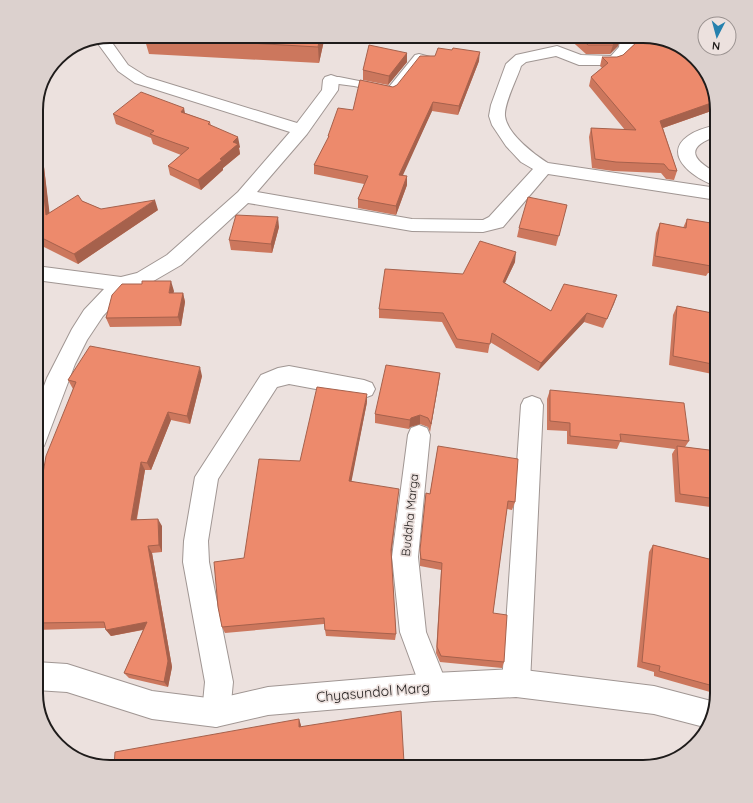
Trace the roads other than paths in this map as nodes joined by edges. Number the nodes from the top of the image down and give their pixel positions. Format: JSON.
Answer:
{"nodes":[{"id":1,"x":105,"y":43,"type":"edge"},
{"id":2,"x":627,"y":43,"type":"edge"},
{"id":3,"x":430,"y":60,"type":"edge"},
{"id":4,"x":331,"y":80,"type":"joint"},
{"id":5,"x":301,"y":130,"type":"junction"},
{"id":6,"x":710,"y":133,"type":"edge"},
{"id":7,"x":544,"y":168,"type":"junction"},
{"id":8,"x":710,"y":177,"type":"edge"},
{"id":9,"x":710,"y":193,"type":"edge"},
{"id":10,"x":244,"y":196,"type":"junction"},
{"id":11,"x":43,"y":274,"type":"edge"},
{"id":12,"x":121,"y":284,"type":"junction"},
{"id":13,"x":364,"y":389,"type":"dead end"},
{"id":14,"x":532,"y":405,"type":"dead end"},
{"id":15,"x":43,"y":420,"type":"edge"},
{"id":16,"x":419,"y":435,"type":"dead end"},
{"id":17,"x":43,"y":676,"type":"edge"},
{"id":18,"x":516,"y":683,"type":"junction"},
{"id":19,"x":434,"y":687,"type":"junction"},
{"id":20,"x":216,"y":713,"type":"junction"},
{"id":21,"x":706,"y":714,"type":"edge"}],
"edges":[{"from":1,"to":5,"type":"street"},
{"from":2,"to":7,"type":"street"},
{"from":3,"to":4,"type":"lane"},
{"from":4,"to":5,"type":"street"},
{"from":5,"to":10,"type":"street"},
{"from":6,"to":8,"type":"street"},
{"from":7,"to":9,"type":"street"},
{"from":7,"to":10,"type":"street"},
{"from":10,"to":12,"type":"street"},
{"from":11,"to":12,"type":"street"},
{"from":12,"to":15,"type":"street"},
{"from":13,"to":20,"type":"street"},
{"from":14,"to":18,"type":"street"},
{"from":16,"to":19,"type":"street","name":"Buddha Marga"},
{"from":17,"to":20,"type":"street","name":"Chyasundol Marg"},
{"from":18,"to":19,"type":"street","name":"Chyasundol Marg"},
{"from":18,"to":21,"type":"street","name":"Chyasundol Marg"},
{"from":19,"to":20,"type":"street","name":"Chyasundol Marg"}]}
